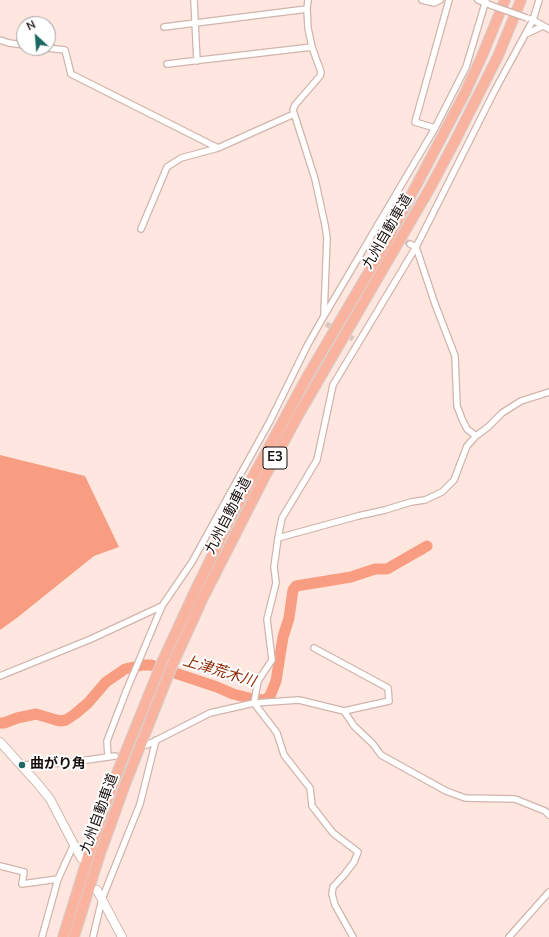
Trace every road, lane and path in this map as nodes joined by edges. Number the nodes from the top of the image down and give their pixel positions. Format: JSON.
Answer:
{"nodes":[{"id":1,"x":194,"y":0,"type":"edge"},
{"id":2,"x":308,"y":0,"type":"edge"},
{"id":3,"x":422,"y":0,"type":"edge"},
{"id":4,"x":440,"y":0,"type":"edge"},
{"id":5,"x":449,"y":0,"type":"edge"},
{"id":6,"x":478,"y":0,"type":"edge"},
{"id":7,"x":505,"y":0,"type":"edge"},
{"id":8,"x":521,"y":0,"type":"edge"},
{"id":9,"x":539,"y":0,"type":"edge"},
{"id":10,"x":486,"y":1,"type":"edge"},
{"id":11,"x":307,"y":9,"type":"junction"},
{"id":12,"x":533,"y":20,"type":"junction"},
{"id":13,"x":195,"y":23,"type":"junction"},
{"id":14,"x":543,"y":26,"type":"junction"},
{"id":15,"x":164,"y":27,"type":"dead end"},
{"id":16,"x":549,"y":29,"type":"edge"},
{"id":17,"x":526,"y":34,"type":"junction"},
{"id":18,"x":0,"y":40,"type":"edge"},
{"id":19,"x":16,"y":44,"type":"edge"},
{"id":20,"x":312,"y":47,"type":"junction"},
{"id":21,"x":56,"y":49,"type":"edge"},
{"id":22,"x":197,"y":61,"type":"junction"},
{"id":23,"x":167,"y":64,"type":"dead end"},
{"id":24,"x":294,"y":114,"type":"junction"},
{"id":25,"x":435,"y":128,"type":"junction"},
{"id":26,"x":218,"y":148,"type":"junction"},
{"id":27,"x":140,"y":229,"type":"dead end"},
{"id":28,"x":410,"y":244,"type":"tunnel mouth"},
{"id":29,"x":416,"y":248,"type":"junction"},
{"id":30,"x":324,"y":320,"type":"junction"},
{"id":31,"x":549,"y":392,"type":"edge"},
{"id":32,"x":476,"y":436,"type":"junction"},
{"id":33,"x":278,"y":538,"type":"junction"},
{"id":34,"x":162,"y":606,"type":"junction"},
{"id":35,"x":314,"y":648,"type":"dead end"},
{"id":36,"x":0,"y":676,"type":"edge"},
{"id":37,"x":254,"y":703,"type":"junction"},
{"id":38,"x":344,"y":711,"type":"junction"},
{"id":39,"x":156,"y":740,"type":"junction"},
{"id":40,"x":1,"y":745,"type":"edge"},
{"id":41,"x":148,"y":745,"type":"dead end"},
{"id":42,"x":115,"y":756,"type":"dead end"},
{"id":43,"x":108,"y":757,"type":"junction"},
{"id":44,"x":22,"y":765,"type":"junction"},
{"id":45,"x":549,"y":815,"type":"edge"},
{"id":46,"x":74,"y":844,"type":"junction"},
{"id":47,"x":81,"y":858,"type":"dead end"},
{"id":48,"x":0,"y":866,"type":"edge"},
{"id":49,"x":58,"y":879,"type":"junction"},
{"id":50,"x":97,"y":890,"type":"dead end"},
{"id":51,"x":549,"y":892,"type":"edge"},
{"id":52,"x":102,"y":900,"type":"junction"},
{"id":53,"x":42,"y":937,"type":"edge"},
{"id":54,"x":63,"y":937,"type":"edge"},
{"id":55,"x":74,"y":937,"type":"edge"},
{"id":56,"x":93,"y":937,"type":"edge"},
{"id":57,"x":122,"y":937,"type":"edge"},
{"id":58,"x":353,"y":937,"type":"edge"},
{"id":59,"x":509,"y":937,"type":"edge"}],
"edges":[{"from":1,"to":13,"type":"street"},
{"from":2,"to":11,"type":"street"},
{"from":3,"to":4,"type":"street"},
{"from":5,"to":25,"type":"street"},
{"from":6,"to":10,"type":"street"},
{"from":7,"to":54,"type":"highway","name":"九州自動車道","number":"E3"},
{"from":8,"to":55,"type":"highway","name":"九州自動車道","number":"E3"},
{"from":9,"to":12,"type":"street"},
{"from":10,"to":12,"type":"street","bridge":true},
{"from":10,"to":25,"type":"street"},
{"from":11,"to":13,"type":"street"},
{"from":11,"to":20,"type":"street"},
{"from":12,"to":14,"type":"street"},
{"from":12,"to":17,"type":"street"},
{"from":13,"to":15,"type":"street"},
{"from":13,"to":22,"type":"street"},
{"from":14,"to":16,"type":"street"},
{"from":14,"to":17,"type":"street"},
{"from":17,"to":29,"type":"street"},
{"from":18,"to":19,"type":"street"},
{"from":20,"to":22,"type":"street"},
{"from":20,"to":24,"type":"street"},
{"from":21,"to":26,"type":"street"},
{"from":22,"to":23,"type":"street"},
{"from":24,"to":26,"type":"street"},
{"from":24,"to":30,"type":"street"},
{"from":25,"to":30,"type":"street"},
{"from":26,"to":27,"type":"street"},
{"from":28,"to":29,"type":"street"},
{"from":29,"to":32,"type":"street"},
{"from":29,"to":33,"type":"street"},
{"from":30,"to":34,"type":"street"},
{"from":31,"to":32,"type":"street"},
{"from":32,"to":33,"type":"street"},
{"from":33,"to":37,"type":"street"},
{"from":34,"to":36,"type":"street"},
{"from":34,"to":43,"type":"street"},
{"from":35,"to":38,"type":"street"},
{"from":37,"to":38,"type":"street"},
{"from":37,"to":39,"type":"street"},
{"from":37,"to":58,"type":"street"},
{"from":38,"to":45,"type":"street"},
{"from":39,"to":41,"type":"street"},
{"from":39,"to":52,"type":"street"},
{"from":40,"to":44,"type":"main road"},
{"from":42,"to":43,"type":"street"},
{"from":43,"to":44,"type":"street"},
{"from":44,"to":46,"type":"main road"},
{"from":46,"to":47,"type":"main road"},
{"from":46,"to":49,"type":"street"},
{"from":48,"to":49,"type":"street"},
{"from":49,"to":53,"type":"street"},
{"from":50,"to":52,"type":"main road"},
{"from":51,"to":59,"type":"street"},
{"from":52,"to":56,"type":"street"},
{"from":52,"to":57,"type":"main road"}]}
